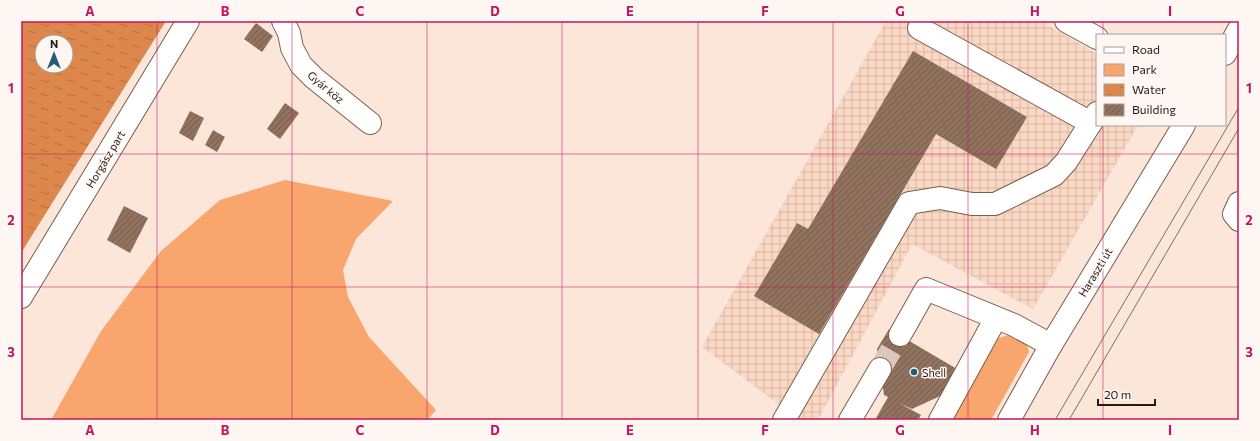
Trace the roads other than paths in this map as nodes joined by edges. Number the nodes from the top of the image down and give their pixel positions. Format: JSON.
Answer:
{"nodes":[{"id":1,"x":188,"y":21,"type":"edge"},
{"id":2,"x":283,"y":21,"type":"edge"},
{"id":3,"x":1066,"y":21,"type":"edge"},
{"id":4,"x":919,"y":28,"type":"dead end"},
{"id":5,"x":1239,"y":29,"type":"edge"},
{"id":6,"x":1096,"y":37,"type":"edge"},
{"id":7,"x":1226,"y":52,"type":"edge"},
{"id":8,"x":1094,"y":118,"type":"edge"},
{"id":9,"x":370,"y":123,"type":"dead end"},
{"id":10,"x":1183,"y":126,"type":"edge"},
{"id":11,"x":21,"y":297,"type":"edge"},
{"id":12,"x":996,"y":318,"type":"junction"},
{"id":13,"x":900,"y":335,"type":"tunnel mouth"},
{"id":14,"x":1051,"y":345,"type":"junction"},
{"id":15,"x":880,"y":369,"type":"tunnel mouth"},
{"id":16,"x":784,"y":420,"type":"edge"},
{"id":17,"x":850,"y":420,"type":"edge"},
{"id":18,"x":940,"y":420,"type":"edge"},
{"id":19,"x":1009,"y":420,"type":"edge"}],
"edges":[{"from":1,"to":11,"type":"main road","name":"Horgász part"},
{"from":2,"to":9,"type":"main road","name":"Gyár köz"},
{"from":3,"to":6,"type":"main road"},
{"from":4,"to":8,"type":"main road"},
{"from":5,"to":7,"type":"main road"},
{"from":8,"to":16,"type":"main road"},
{"from":10,"to":14,"type":"main road","name":"Haraszti út"},
{"from":12,"to":13,"type":"main road"},
{"from":12,"to":14,"type":"main road"},
{"from":12,"to":18,"type":"main road"},
{"from":14,"to":19,"type":"main road","name":"Haraszti út"},
{"from":15,"to":17,"type":"main road"}]}
